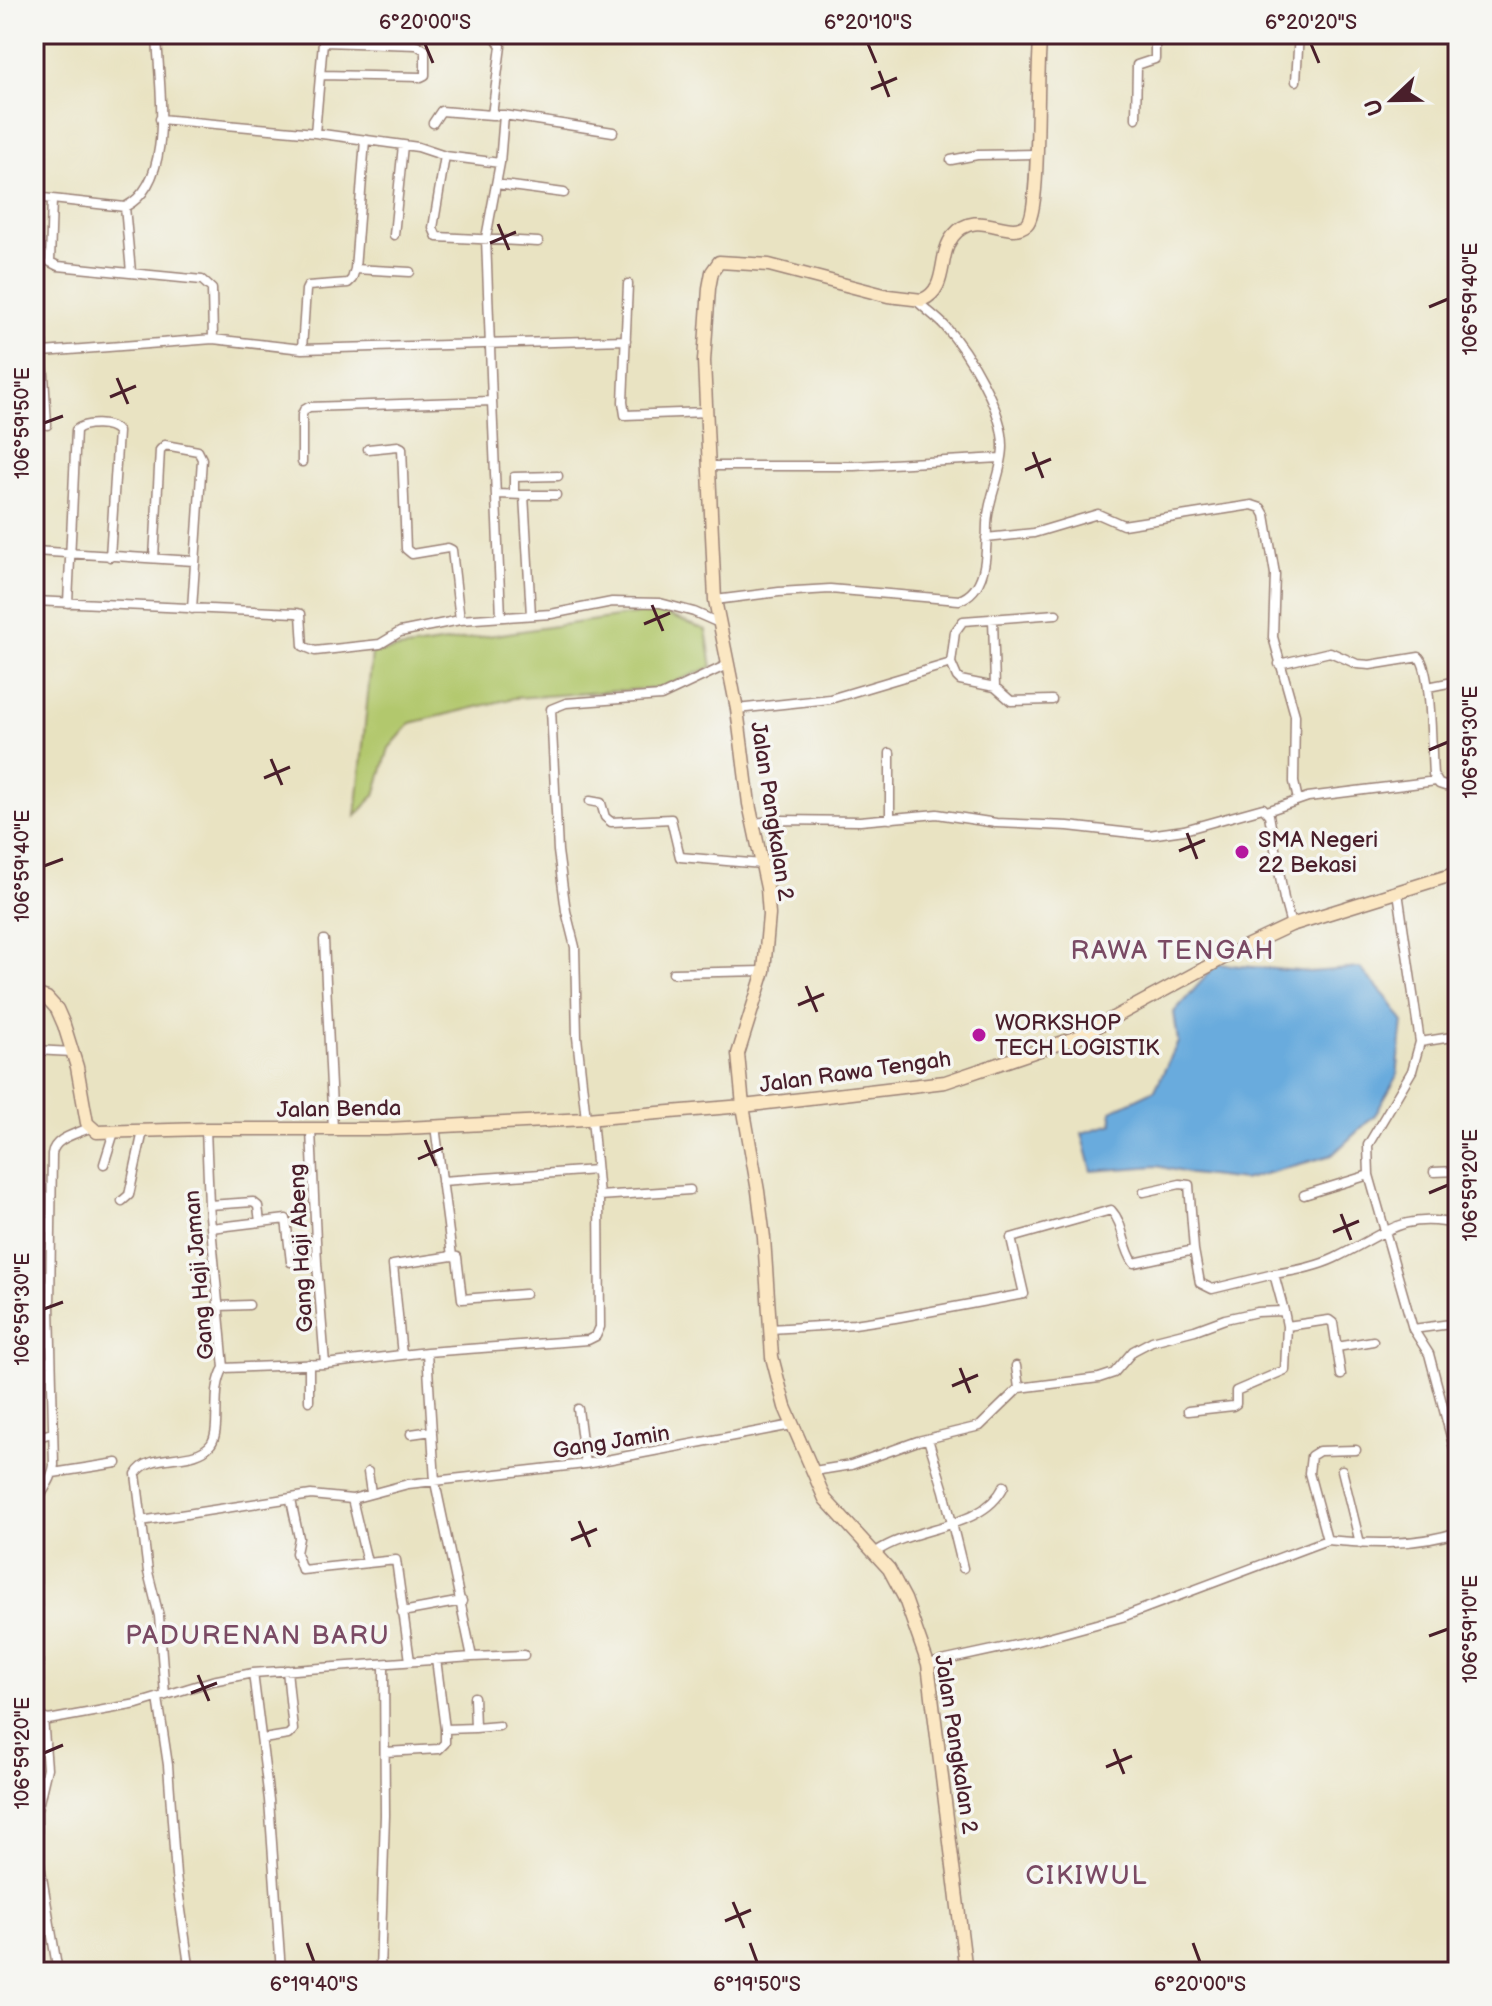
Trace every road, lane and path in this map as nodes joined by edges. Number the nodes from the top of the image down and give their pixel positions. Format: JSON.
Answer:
{"nodes":[{"id":1,"x":157,"y":34,"type":"edge"},
{"id":2,"x":485,"y":34,"type":"edge"},
{"id":3,"x":1041,"y":34,"type":"edge"},
{"id":4,"x":1155,"y":34,"type":"edge"},
{"id":5,"x":1299,"y":34,"type":"edge"},
{"id":6,"x":321,"y":75,"type":"junction"},
{"id":7,"x":1296,"y":81,"type":"dead end"},
{"id":8,"x":492,"y":115,"type":"junction"},
{"id":9,"x":504,"y":115,"type":"junction"},
{"id":10,"x":1136,"y":118,"type":"dead end"},
{"id":11,"x":160,"y":119,"type":"junction"},
{"id":12,"x":433,"y":123,"type":"dead end"},
{"id":13,"x":613,"y":132,"type":"dead end"},
{"id":14,"x":315,"y":133,"type":"junction"},
{"id":15,"x":365,"y":140,"type":"junction"},
{"id":16,"x":403,"y":145,"type":"junction"},
{"id":17,"x":1036,"y":154,"type":"junction"},
{"id":18,"x":445,"y":156,"type":"junction"},
{"id":19,"x":951,"y":160,"type":"dead end"},
{"id":20,"x":500,"y":163,"type":"junction"},
{"id":21,"x":496,"y":184,"type":"junction"},
{"id":22,"x":564,"y":193,"type":"dead end"},
{"id":23,"x":34,"y":197,"type":"edge"},
{"id":24,"x":52,"y":199,"type":"junction"},
{"id":25,"x":125,"y":207,"type":"junction"},
{"id":26,"x":394,"y":235,"type":"dead end"},
{"id":27,"x":486,"y":238,"type":"junction"},
{"id":28,"x":538,"y":242,"type":"dead end"},
{"id":29,"x":355,"y":269,"type":"junction"},
{"id":30,"x":131,"y":272,"type":"junction"},
{"id":31,"x":410,"y":272,"type":"dead end"},
{"id":32,"x":628,"y":284,"type":"dead end"},
{"id":33,"x":916,"y":300,"type":"junction"},
{"id":34,"x":34,"y":328,"type":"edge"},
{"id":35,"x":213,"y":339,"type":"junction"},
{"id":36,"x":626,"y":340,"type":"junction"},
{"id":37,"x":490,"y":343,"type":"junction"},
{"id":38,"x":302,"y":349,"type":"junction"},
{"id":39,"x":43,"y":352,"type":"junction"},
{"id":40,"x":492,"y":401,"type":"junction"},
{"id":41,"x":707,"y":412,"type":"junction"},
{"id":42,"x":47,"y":425,"type":"dead end"},
{"id":43,"x":368,"y":449,"type":"dead end"},
{"id":44,"x":1001,"y":458,"type":"junction"},
{"id":45,"x":302,"y":462,"type":"dead end"},
{"id":46,"x":710,"y":466,"type":"junction"},
{"id":47,"x":558,"y":476,"type":"dead end"},
{"id":48,"x":514,"y":493,"type":"junction"},
{"id":49,"x":496,"y":494,"type":"junction"},
{"id":50,"x":524,"y":495,"type":"junction"},
{"id":51,"x":556,"y":495,"type":"dead end"},
{"id":52,"x":986,"y":538,"type":"junction"},
{"id":53,"x":34,"y":551,"type":"edge"},
{"id":54,"x":70,"y":555,"type":"junction"},
{"id":55,"x":110,"y":557,"type":"junction"},
{"id":56,"x":154,"y":558,"type":"junction"},
{"id":57,"x":194,"y":561,"type":"junction"},
{"id":58,"x":715,"y":600,"type":"junction"},
{"id":59,"x":34,"y":601,"type":"edge"},
{"id":60,"x":68,"y":603,"type":"junction"},
{"id":61,"x":192,"y":609,"type":"junction"},
{"id":62,"x":1056,"y":614,"type":"dead end"},
{"id":63,"x":531,"y":615,"type":"junction"},
{"id":64,"x":501,"y":617,"type":"junction"},
{"id":65,"x":993,"y":618,"type":"junction"},
{"id":66,"x":460,"y":620,"type":"junction"},
{"id":67,"x":719,"y":623,"type":"junction"},
{"id":68,"x":951,"y":663,"type":"junction"},
{"id":69,"x":1279,"y":664,"type":"junction"},
{"id":70,"x":727,"y":665,"type":"junction"},
{"id":71,"x":1458,"y":681,"type":"edge"},
{"id":72,"x":995,"y":687,"type":"junction"},
{"id":73,"x":1428,"y":687,"type":"junction"},
{"id":74,"x":1052,"y":700,"type":"dead end"},
{"id":75,"x":737,"y":709,"type":"junction"},
{"id":76,"x":890,"y":753,"type":"dead end"},
{"id":77,"x":1436,"y":781,"type":"junction"},
{"id":78,"x":1458,"y":784,"type":"edge"},
{"id":79,"x":1298,"y":800,"type":"junction"},
{"id":80,"x":590,"y":801,"type":"dead end"},
{"id":81,"x":1267,"y":811,"type":"junction"},
{"id":82,"x":890,"y":819,"type":"junction"},
{"id":83,"x":754,"y":823,"type":"junction"},
{"id":84,"x":762,"y":864,"type":"junction"},
{"id":85,"x":1458,"y":873,"type":"edge"},
{"id":86,"x":1398,"y":892,"type":"junction"},
{"id":87,"x":1291,"y":925,"type":"junction"},
{"id":88,"x":324,"y":940,"type":"dead end"},
{"id":89,"x":764,"y":971,"type":"junction"},
{"id":90,"x":673,"y":973,"type":"dead end"},
{"id":91,"x":34,"y":994,"type":"edge"},
{"id":92,"x":1458,"y":1036,"type":"edge"},
{"id":93,"x":1420,"y":1042,"type":"junction"},
{"id":94,"x":34,"y":1050,"type":"edge"},
{"id":95,"x":73,"y":1052,"type":"junction"},
{"id":96,"x":743,"y":1106,"type":"junction"},
{"id":97,"x":589,"y":1119,"type":"junction"},
{"id":98,"x":435,"y":1126,"type":"junction"},
{"id":99,"x":89,"y":1128,"type":"junction"},
{"id":100,"x":206,"y":1129,"type":"junction"},
{"id":101,"x":333,"y":1129,"type":"junction"},
{"id":102,"x":311,"y":1130,"type":"junction"},
{"id":103,"x":143,"y":1131,"type":"junction"},
{"id":104,"x":114,"y":1132,"type":"junction"},
{"id":105,"x":104,"y":1164,"type":"dead end"},
{"id":106,"x":596,"y":1170,"type":"junction"},
{"id":107,"x":1458,"y":1171,"type":"edge"},
{"id":108,"x":1434,"y":1172,"type":"dead end"},
{"id":109,"x":1369,"y":1175,"type":"junction"},
{"id":110,"x":442,"y":1181,"type":"junction"},
{"id":111,"x":690,"y":1190,"type":"dead end"},
{"id":112,"x":1144,"y":1192,"type":"dead end"},
{"id":113,"x":1304,"y":1195,"type":"dead end"},
{"id":114,"x":599,"y":1196,"type":"junction"},
{"id":115,"x":122,"y":1201,"type":"dead end"},
{"id":116,"x":209,"y":1205,"type":"junction"},
{"id":117,"x":260,"y":1222,"type":"junction"},
{"id":118,"x":1458,"y":1225,"type":"edge"},
{"id":119,"x":211,"y":1228,"type":"junction"},
{"id":120,"x":1385,"y":1230,"type":"junction"},
{"id":121,"x":1194,"y":1250,"type":"junction"},
{"id":122,"x":452,"y":1256,"type":"junction"},
{"id":123,"x":317,"y":1263,"type":"junction"},
{"id":124,"x":1274,"y":1274,"type":"junction"},
{"id":125,"x":525,"y":1294,"type":"dead end"},
{"id":126,"x":249,"y":1305,"type":"dead end"},
{"id":127,"x":219,"y":1306,"type":"junction"},
{"id":128,"x":1284,"y":1311,"type":"junction"},
{"id":129,"x":1458,"y":1323,"type":"edge"},
{"id":130,"x":1287,"y":1326,"type":"junction"},
{"id":131,"x":770,"y":1329,"type":"junction"},
{"id":132,"x":1413,"y":1329,"type":"junction"},
{"id":133,"x":1373,"y":1341,"type":"dead end"},
{"id":134,"x":1337,"y":1347,"type":"junction"},
{"id":135,"x":427,"y":1352,"type":"junction"},
{"id":136,"x":402,"y":1355,"type":"junction"},
{"id":137,"x":34,"y":1361,"type":"edge"},
{"id":138,"x":51,"y":1362,"type":"junction"},
{"id":139,"x":309,"y":1364,"type":"junction"},
{"id":140,"x":325,"y":1364,"type":"junction"},
{"id":141,"x":1016,"y":1366,"type":"dead end"},
{"id":142,"x":224,"y":1368,"type":"junction"},
{"id":143,"x":1341,"y":1375,"type":"dead end"},
{"id":144,"x":1019,"y":1388,"type":"junction"},
{"id":145,"x":309,"y":1401,"type":"dead end"},
{"id":146,"x":578,"y":1409,"type":"dead end"},
{"id":147,"x":1188,"y":1411,"type":"dead end"},
{"id":148,"x":792,"y":1425,"type":"junction"},
{"id":149,"x":432,"y":1431,"type":"junction"},
{"id":150,"x":52,"y":1433,"type":"junction"},
{"id":151,"x":411,"y":1434,"type":"dead end"},
{"id":152,"x":928,"y":1439,"type":"junction"},
{"id":153,"x":34,"y":1442,"type":"edge"},
{"id":154,"x":1356,"y":1450,"type":"dead end"},
{"id":155,"x":117,"y":1463,"type":"dead end"},
{"id":156,"x":1458,"y":1463,"type":"edge"},
{"id":157,"x":585,"y":1464,"type":"junction"},
{"id":158,"x":1342,"y":1470,"type":"dead end"},
{"id":159,"x":814,"y":1471,"type":"junction"},
{"id":160,"x":368,"y":1472,"type":"dead end"},
{"id":161,"x":53,"y":1473,"type":"junction"},
{"id":162,"x":435,"y":1482,"type":"junction"},
{"id":163,"x":1004,"y":1486,"type":"dead end"},
{"id":164,"x":371,"y":1493,"type":"junction"},
{"id":165,"x":352,"y":1499,"type":"junction"},
{"id":166,"x":291,"y":1500,"type":"junction"},
{"id":167,"x":35,"y":1506,"type":"edge"},
{"id":168,"x":141,"y":1521,"type":"junction"},
{"id":169,"x":952,"y":1524,"type":"junction"},
{"id":170,"x":1458,"y":1532,"type":"edge"},
{"id":171,"x":1327,"y":1540,"type":"junction"},
{"id":172,"x":1360,"y":1543,"type":"junction"},
{"id":173,"x":876,"y":1552,"type":"junction"},
{"id":174,"x":367,"y":1562,"type":"junction"},
{"id":175,"x":963,"y":1568,"type":"dead end"},
{"id":176,"x":462,"y":1601,"type":"junction"},
{"id":177,"x":402,"y":1612,"type":"junction"},
{"id":178,"x":524,"y":1655,"type":"dead end"},
{"id":179,"x":472,"y":1657,"type":"junction"},
{"id":180,"x":436,"y":1659,"type":"junction"},
{"id":181,"x":410,"y":1661,"type":"junction"},
{"id":182,"x":384,"y":1664,"type":"junction"},
{"id":183,"x":928,"y":1664,"type":"junction"},
{"id":184,"x":287,"y":1670,"type":"junction"},
{"id":185,"x":253,"y":1673,"type":"junction"},
{"id":186,"x":162,"y":1696,"type":"junction"},
{"id":187,"x":474,"y":1697,"type":"dead end"},
{"id":188,"x":39,"y":1715,"type":"edge"},
{"id":189,"x":499,"y":1726,"type":"dead end"},
{"id":190,"x":475,"y":1728,"type":"junction"},
{"id":191,"x":445,"y":1729,"type":"junction"},
{"id":192,"x":263,"y":1739,"type":"junction"},
{"id":193,"x":385,"y":1752,"type":"junction"},
{"id":194,"x":36,"y":1811,"type":"edge"},
{"id":195,"x":44,"y":1898,"type":"junction"},
{"id":196,"x":34,"y":1900,"type":"edge"},
{"id":197,"x":58,"y":1972,"type":"edge"},
{"id":198,"x":190,"y":1972,"type":"edge"},
{"id":199,"x":281,"y":1972,"type":"edge"},
{"id":200,"x":380,"y":1972,"type":"edge"},
{"id":201,"x":966,"y":1972,"type":"edge"}],
"edges":[{"from":1,"to":11,"type":"street"},
{"from":2,"to":8,"type":"street"},
{"from":3,"to":17,"type":"street"},
{"from":4,"to":10,"type":"street"},
{"from":5,"to":7,"type":"street"},
{"from":6,"to":6,"type":"street"},
{"from":6,"to":14,"type":"street"},
{"from":8,"to":9,"type":"street"},
{"from":8,"to":12,"type":"street"},
{"from":9,"to":13,"type":"street"},
{"from":9,"to":20,"type":"street"},
{"from":11,"to":14,"type":"street"},
{"from":11,"to":25,"type":"street"},
{"from":14,"to":15,"type":"street"},
{"from":15,"to":16,"type":"street"},
{"from":15,"to":29,"type":"street"},
{"from":16,"to":18,"type":"street"},
{"from":16,"to":26,"type":"street"},
{"from":17,"to":19,"type":"street"},
{"from":17,"to":33,"type":"street"},
{"from":18,"to":20,"type":"street"},
{"from":18,"to":27,"type":"street"},
{"from":20,"to":21,"type":"street"},
{"from":21,"to":22,"type":"street"},
{"from":21,"to":27,"type":"street"},
{"from":23,"to":24,"type":"street"},
{"from":24,"to":25,"type":"street"},
{"from":24,"to":30,"type":"street"},
{"from":25,"to":30,"type":"street"},
{"from":27,"to":28,"type":"street"},
{"from":27,"to":37,"type":"street"},
{"from":29,"to":31,"type":"street"},
{"from":29,"to":38,"type":"street"},
{"from":30,"to":35,"type":"street"},
{"from":32,"to":36,"type":"street"},
{"from":33,"to":41,"type":"street","name":"Jalan Pangkalan 2"},
{"from":33,"to":44,"type":"street"},
{"from":34,"to":39,"type":"street"},
{"from":35,"to":38,"type":"street"},
{"from":35,"to":39,"type":"street"},
{"from":36,"to":37,"type":"street"},
{"from":36,"to":41,"type":"street"},
{"from":37,"to":38,"type":"street"},
{"from":37,"to":40,"type":"street"},
{"from":39,"to":42,"type":"street"},
{"from":40,"to":45,"type":"street"},
{"from":40,"to":49,"type":"street"},
{"from":41,"to":46,"type":"street","name":"Jalan Pangkalan 2"},
{"from":43,"to":66,"type":"street"},
{"from":44,"to":46,"type":"street"},
{"from":44,"to":52,"type":"street"},
{"from":46,"to":58,"type":"street","name":"Jalan Pangkalan 2"},
{"from":47,"to":48,"type":"street"},
{"from":48,"to":49,"type":"street"},
{"from":48,"to":50,"type":"street"},
{"from":49,"to":64,"type":"street"},
{"from":50,"to":51,"type":"street"},
{"from":50,"to":63,"type":"street"},
{"from":52,"to":58,"type":"street"},
{"from":52,"to":69,"type":"street"},
{"from":53,"to":54,"type":"street"},
{"from":54,"to":55,"type":"street"},
{"from":54,"to":55,"type":"street"},
{"from":54,"to":60,"type":"street"},
{"from":55,"to":56,"type":"street"},
{"from":56,"to":57,"type":"street"},
{"from":56,"to":57,"type":"street"},
{"from":57,"to":61,"type":"street"},
{"from":58,"to":67,"type":"street","name":"Jalan Pangkalan 2"},
{"from":59,"to":60,"type":"street"},
{"from":60,"to":61,"type":"street"},
{"from":61,"to":66,"type":"street"},
{"from":62,"to":65,"type":"street"},
{"from":63,"to":64,"type":"street"},
{"from":63,"to":67,"type":"street"},
{"from":64,"to":66,"type":"street"},
{"from":65,"to":68,"type":"street"},
{"from":65,"to":72,"type":"street"},
{"from":67,"to":70,"type":"street","name":"Jalan Pangkalan 2"},
{"from":68,"to":72,"type":"street"},
{"from":68,"to":75,"type":"street"},
{"from":69,"to":73,"type":"street"},
{"from":69,"to":79,"type":"street"},
{"from":70,"to":75,"type":"street","name":"Jalan Pangkalan 2"},
{"from":70,"to":97,"type":"street"},
{"from":71,"to":73,"type":"street"},
{"from":72,"to":74,"type":"street"},
{"from":73,"to":77,"type":"street"},
{"from":75,"to":83,"type":"street","name":"Jalan Pangkalan 2"},
{"from":76,"to":82,"type":"street"},
{"from":77,"to":78,"type":"street"},
{"from":77,"to":79,"type":"street"},
{"from":79,"to":81,"type":"street"},
{"from":80,"to":84,"type":"street"},
{"from":81,"to":82,"type":"street"},
{"from":81,"to":87,"type":"street"},
{"from":82,"to":83,"type":"street"},
{"from":83,"to":84,"type":"street","name":"Jalan Pangkalan 2"},
{"from":84,"to":89,"type":"street","name":"Jalan Pangkalan 2"},
{"from":85,"to":86,"type":"street","name":"Jalan Rawa Tengah"},
{"from":86,"to":87,"type":"street","name":"Jalan Rawa Tengah"},
{"from":86,"to":93,"type":"street"},
{"from":87,"to":96,"type":"street","name":"Jalan Rawa Tengah"},
{"from":88,"to":101,"type":"street"},
{"from":89,"to":90,"type":"street"},
{"from":89,"to":96,"type":"street","name":"Jalan Pangkalan 2"},
{"from":91,"to":95,"type":"street"},
{"from":92,"to":93,"type":"street"},
{"from":93,"to":109,"type":"street"},
{"from":94,"to":95,"type":"street"},
{"from":95,"to":99,"type":"street"},
{"from":96,"to":97,"type":"street","name":"Jalan Benda"},
{"from":96,"to":131,"type":"street","name":"Jalan Pangkalan 2"},
{"from":97,"to":98,"type":"street","name":"Jalan Benda"},
{"from":97,"to":106,"type":"street"},
{"from":98,"to":101,"type":"street","name":"Jalan Benda"},
{"from":98,"to":110,"type":"street"},
{"from":99,"to":104,"type":"street","name":"Jalan Benda"},
{"from":99,"to":138,"type":"street"},
{"from":100,"to":102,"type":"street","name":"Jalan Benda"},
{"from":100,"to":103,"type":"street","name":"Jalan Benda"},
{"from":100,"to":116,"type":"street","name":"Gang Haji Jaman"},
{"from":101,"to":102,"type":"street","name":"Jalan Benda"},
{"from":102,"to":123,"type":"street","name":"Gang Haji Abeng"},
{"from":103,"to":104,"type":"street","name":"Jalan Benda"},
{"from":103,"to":115,"type":"street"},
{"from":104,"to":105,"type":"street"},
{"from":106,"to":110,"type":"street"},
{"from":106,"to":114,"type":"street"},
{"from":107,"to":108,"type":"street"},
{"from":109,"to":113,"type":"street"},
{"from":109,"to":120,"type":"street"},
{"from":110,"to":122,"type":"street"},
{"from":111,"to":114,"type":"street"},
{"from":112,"to":121,"type":"street"},
{"from":114,"to":135,"type":"street"},
{"from":116,"to":117,"type":"street"},
{"from":116,"to":119,"type":"street","name":"Gang Haji Jaman"},
{"from":117,"to":119,"type":"street"},
{"from":117,"to":123,"type":"street"},
{"from":118,"to":120,"type":"street"},
{"from":119,"to":127,"type":"street","name":"Gang Haji Jaman"},
{"from":120,"to":124,"type":"street"},
{"from":120,"to":132,"type":"street"},
{"from":121,"to":124,"type":"street"},
{"from":121,"to":131,"type":"street"},
{"from":122,"to":125,"type":"street"},
{"from":122,"to":136,"type":"street"},
{"from":123,"to":140,"type":"street","name":"Gang Haji Abeng"},
{"from":124,"to":128,"type":"street"},
{"from":126,"to":127,"type":"street"},
{"from":127,"to":142,"type":"street","name":"Gang Haji Jaman"},
{"from":128,"to":130,"type":"street"},
{"from":128,"to":144,"type":"street"},
{"from":129,"to":132,"type":"street"},
{"from":130,"to":134,"type":"street"},
{"from":130,"to":147,"type":"street"},
{"from":131,"to":148,"type":"street","name":"Jalan Pangkalan 2"},
{"from":132,"to":156,"type":"street"},
{"from":133,"to":134,"type":"street"},
{"from":134,"to":143,"type":"street"},
{"from":135,"to":136,"type":"street"},
{"from":135,"to":149,"type":"street"},
{"from":136,"to":140,"type":"street"},
{"from":137,"to":138,"type":"street"},
{"from":138,"to":150,"type":"street"},
{"from":139,"to":140,"type":"street"},
{"from":139,"to":142,"type":"street"},
{"from":139,"to":145,"type":"street"},
{"from":141,"to":144,"type":"street"},
{"from":142,"to":168,"type":"street","name":"Gang Haji Jaman"},
{"from":144,"to":152,"type":"street"},
{"from":146,"to":157,"type":"street"},
{"from":148,"to":157,"type":"street","name":"Gang Jamin"},
{"from":148,"to":159,"type":"street","name":"Jalan Pangkalan 2"},
{"from":149,"to":151,"type":"street"},
{"from":149,"to":162,"type":"street"},
{"from":150,"to":153,"type":"street"},
{"from":150,"to":161,"type":"street"},
{"from":152,"to":159,"type":"street"},
{"from":152,"to":169,"type":"street"},
{"from":154,"to":171,"type":"street"},
{"from":155,"to":161,"type":"street"},
{"from":157,"to":162,"type":"street","name":"Gang Jamin"},
{"from":158,"to":172,"type":"street"},
{"from":159,"to":173,"type":"street","name":"Jalan Pangkalan 2"},
{"from":160,"to":164,"type":"street"},
{"from":161,"to":167,"type":"street"},
{"from":162,"to":164,"type":"street","name":"Gang Jamin"},
{"from":162,"to":176,"type":"street"},
{"from":163,"to":169,"type":"street"},
{"from":164,"to":165,"type":"street","name":"Gang Jamin"},
{"from":165,"to":166,"type":"street"},
{"from":165,"to":174,"type":"street"},
{"from":166,"to":168,"type":"street"},
{"from":166,"to":174,"type":"street"},
{"from":167,"to":188,"type":"street"},
{"from":168,"to":186,"type":"street","name":"Gang Haji Jaman"},
{"from":169,"to":173,"type":"street"},
{"from":169,"to":175,"type":"street"},
{"from":170,"to":172,"type":"street"},
{"from":171,"to":172,"type":"street"},
{"from":171,"to":183,"type":"street"},
{"from":173,"to":183,"type":"street","name":"Jalan Pangkalan 2"},
{"from":174,"to":177,"type":"street"},
{"from":176,"to":177,"type":"street"},
{"from":176,"to":179,"type":"street"},
{"from":177,"to":181,"type":"street"},
{"from":178,"to":179,"type":"street"},
{"from":179,"to":180,"type":"street"},
{"from":180,"to":181,"type":"street"},
{"from":180,"to":191,"type":"street"},
{"from":181,"to":182,"type":"street"},
{"from":182,"to":184,"type":"street"},
{"from":182,"to":193,"type":"street"},
{"from":183,"to":201,"type":"street","name":"Jalan Pangkalan 2"},
{"from":184,"to":185,"type":"street"},
{"from":184,"to":192,"type":"street"},
{"from":185,"to":186,"type":"street"},
{"from":185,"to":192,"type":"street"},
{"from":186,"to":188,"type":"street"},
{"from":186,"to":198,"type":"street","name":"Gang Haji Jaman"},
{"from":187,"to":190,"type":"street"},
{"from":188,"to":194,"type":"street"},
{"from":189,"to":190,"type":"street"},
{"from":190,"to":191,"type":"street"},
{"from":191,"to":193,"type":"street"},
{"from":192,"to":199,"type":"street"},
{"from":193,"to":200,"type":"street"},
{"from":194,"to":195,"type":"street"},
{"from":195,"to":196,"type":"street"},
{"from":195,"to":197,"type":"street"}]}
